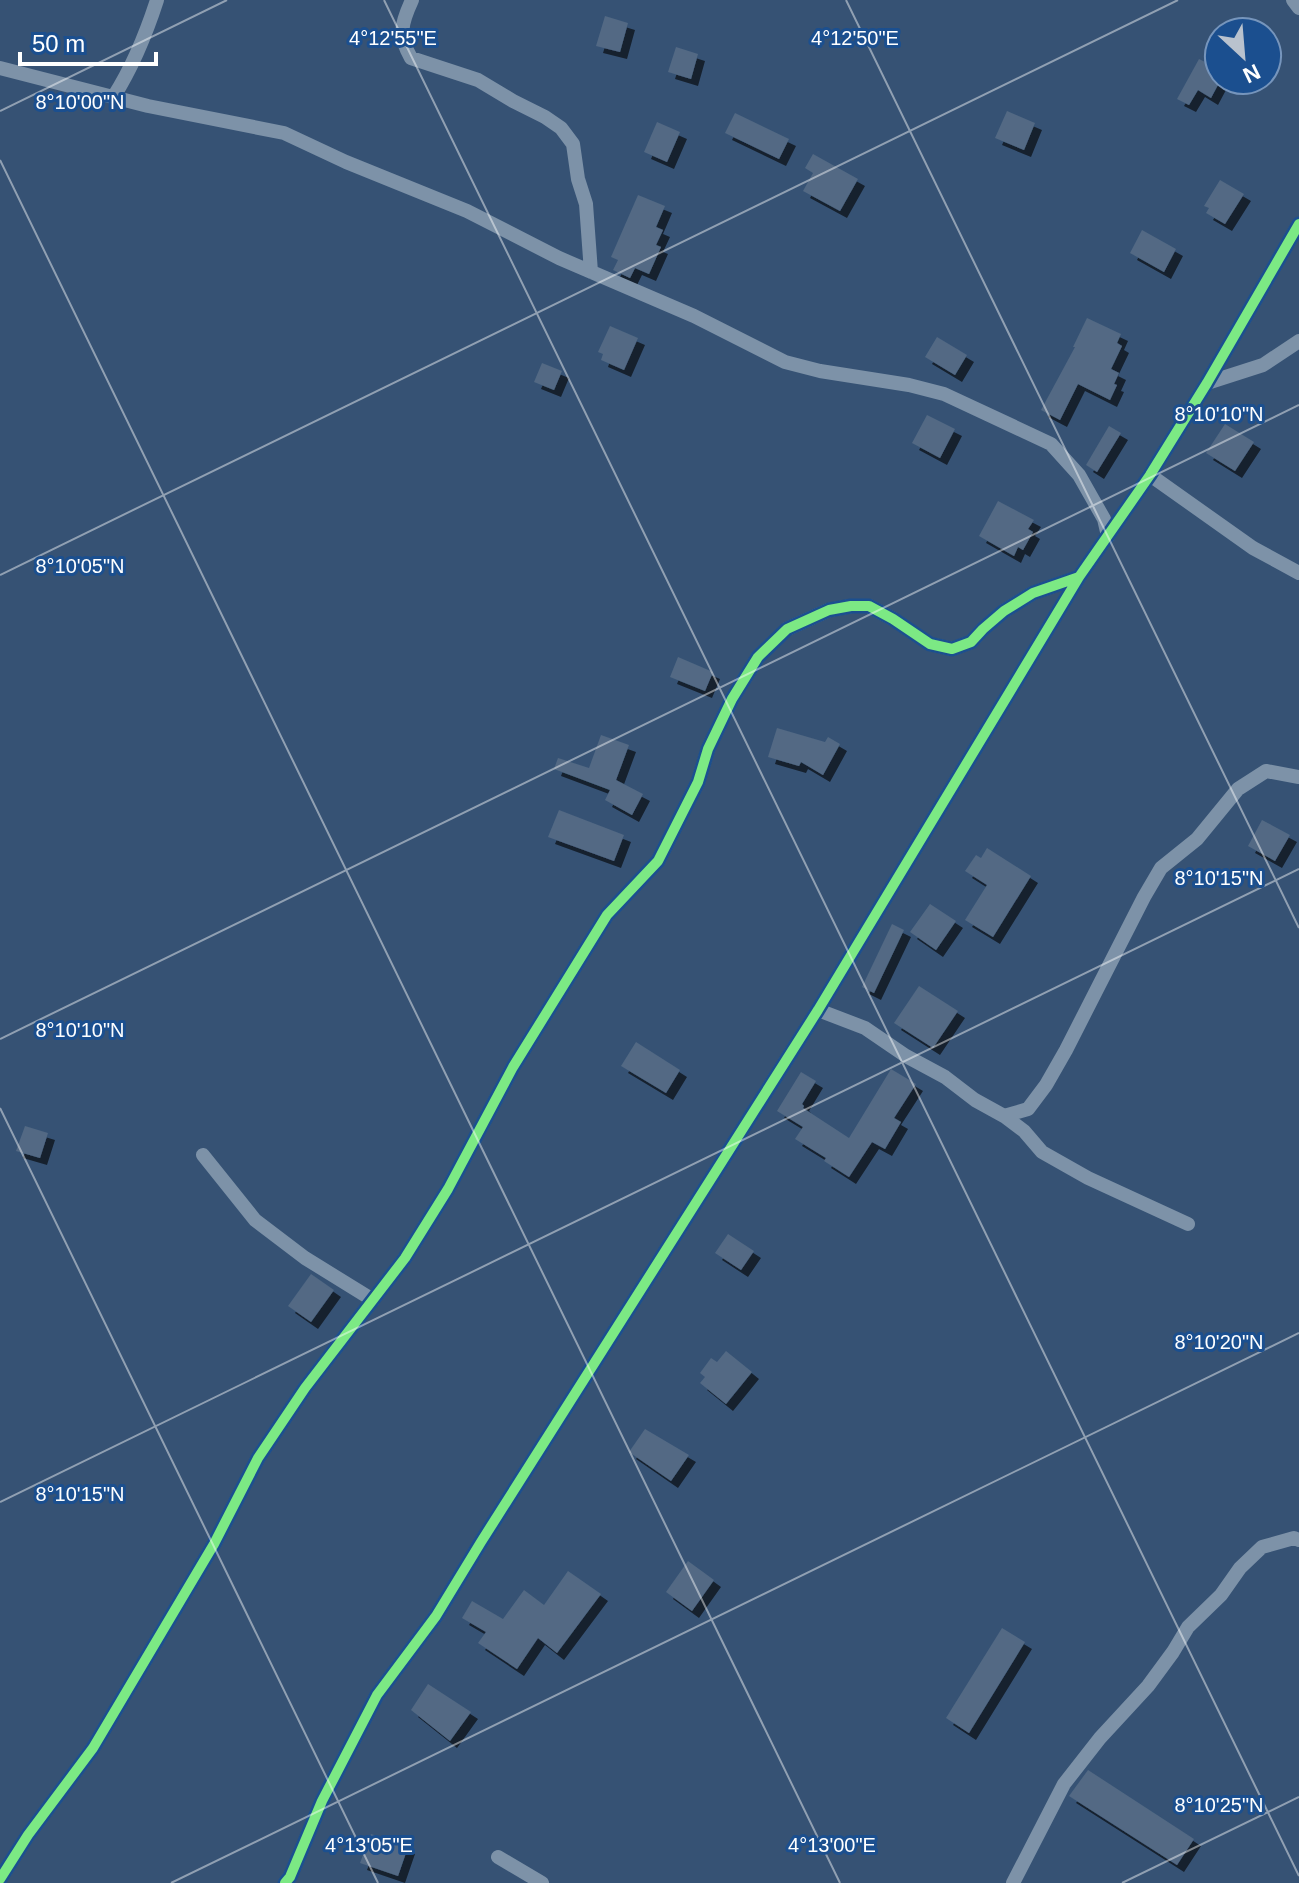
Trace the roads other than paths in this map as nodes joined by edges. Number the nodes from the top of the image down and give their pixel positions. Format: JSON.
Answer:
{"nodes":[{"id":1,"x":157,"y":0,"type":"edge"},
{"id":2,"x":412,"y":0,"type":"edge"},
{"id":3,"x":1293,"y":0,"type":"edge"},
{"id":4,"x":1299,"y":8,"type":"edge"},
{"id":5,"x":0,"y":68,"type":"edge"},
{"id":6,"x":114,"y":96,"type":"junction"},
{"id":7,"x":1299,"y":224,"type":"edge"},
{"id":8,"x":591,"y":272,"type":"junction"},
{"id":9,"x":1299,"y":341,"type":"edge"},
{"id":10,"x":1207,"y":383,"type":"junction"},
{"id":11,"x":1150,"y":475,"type":"junction"},
{"id":12,"x":1108,"y":536,"type":"junction"},
{"id":13,"x":1299,"y":573,"type":"edge"},
{"id":14,"x":1079,"y":577,"type":"junction"},
{"id":15,"x":1299,"y":777,"type":"edge"},
{"id":16,"x":818,"y":1010,"type":"junction"},
{"id":17,"x":1004,"y":1116,"type":"junction"},
{"id":18,"x":203,"y":1155,"type":"dead end"},
{"id":19,"x":1188,"y":1224,"type":"dead end"},
{"id":20,"x":373,"y":1300,"type":"junction"},
{"id":21,"x":1299,"y":1540,"type":"edge"},
{"id":22,"x":498,"y":1857,"type":"dead end"},
{"id":23,"x":0,"y":1879,"type":"edge"},
{"id":24,"x":285,"y":1883,"type":"edge"},
{"id":25,"x":542,"y":1883,"type":"edge"},
{"id":26,"x":1013,"y":1883,"type":"edge"}],
"edges":[{"from":1,"to":6,"type":"street"},
{"from":2,"to":8,"type":"street"},
{"from":3,"to":4,"type":"street"},
{"from":5,"to":6,"type":"street"},
{"from":6,"to":8,"type":"street"},
{"from":7,"to":10,"type":"street"},
{"from":8,"to":12,"type":"street"},
{"from":9,"to":10,"type":"street"},
{"from":10,"to":11,"type":"street"},
{"from":11,"to":12,"type":"street"},
{"from":11,"to":13,"type":"street"},
{"from":12,"to":14,"type":"street"},
{"from":14,"to":16,"type":"street"},
{"from":14,"to":20,"type":"street"},
{"from":15,"to":17,"type":"street"},
{"from":16,"to":17,"type":"street"},
{"from":16,"to":24,"type":"street"},
{"from":17,"to":19,"type":"street"},
{"from":18,"to":20,"type":"street"},
{"from":20,"to":23,"type":"street"},
{"from":21,"to":26,"type":"street"},
{"from":22,"to":25,"type":"street"}]}
